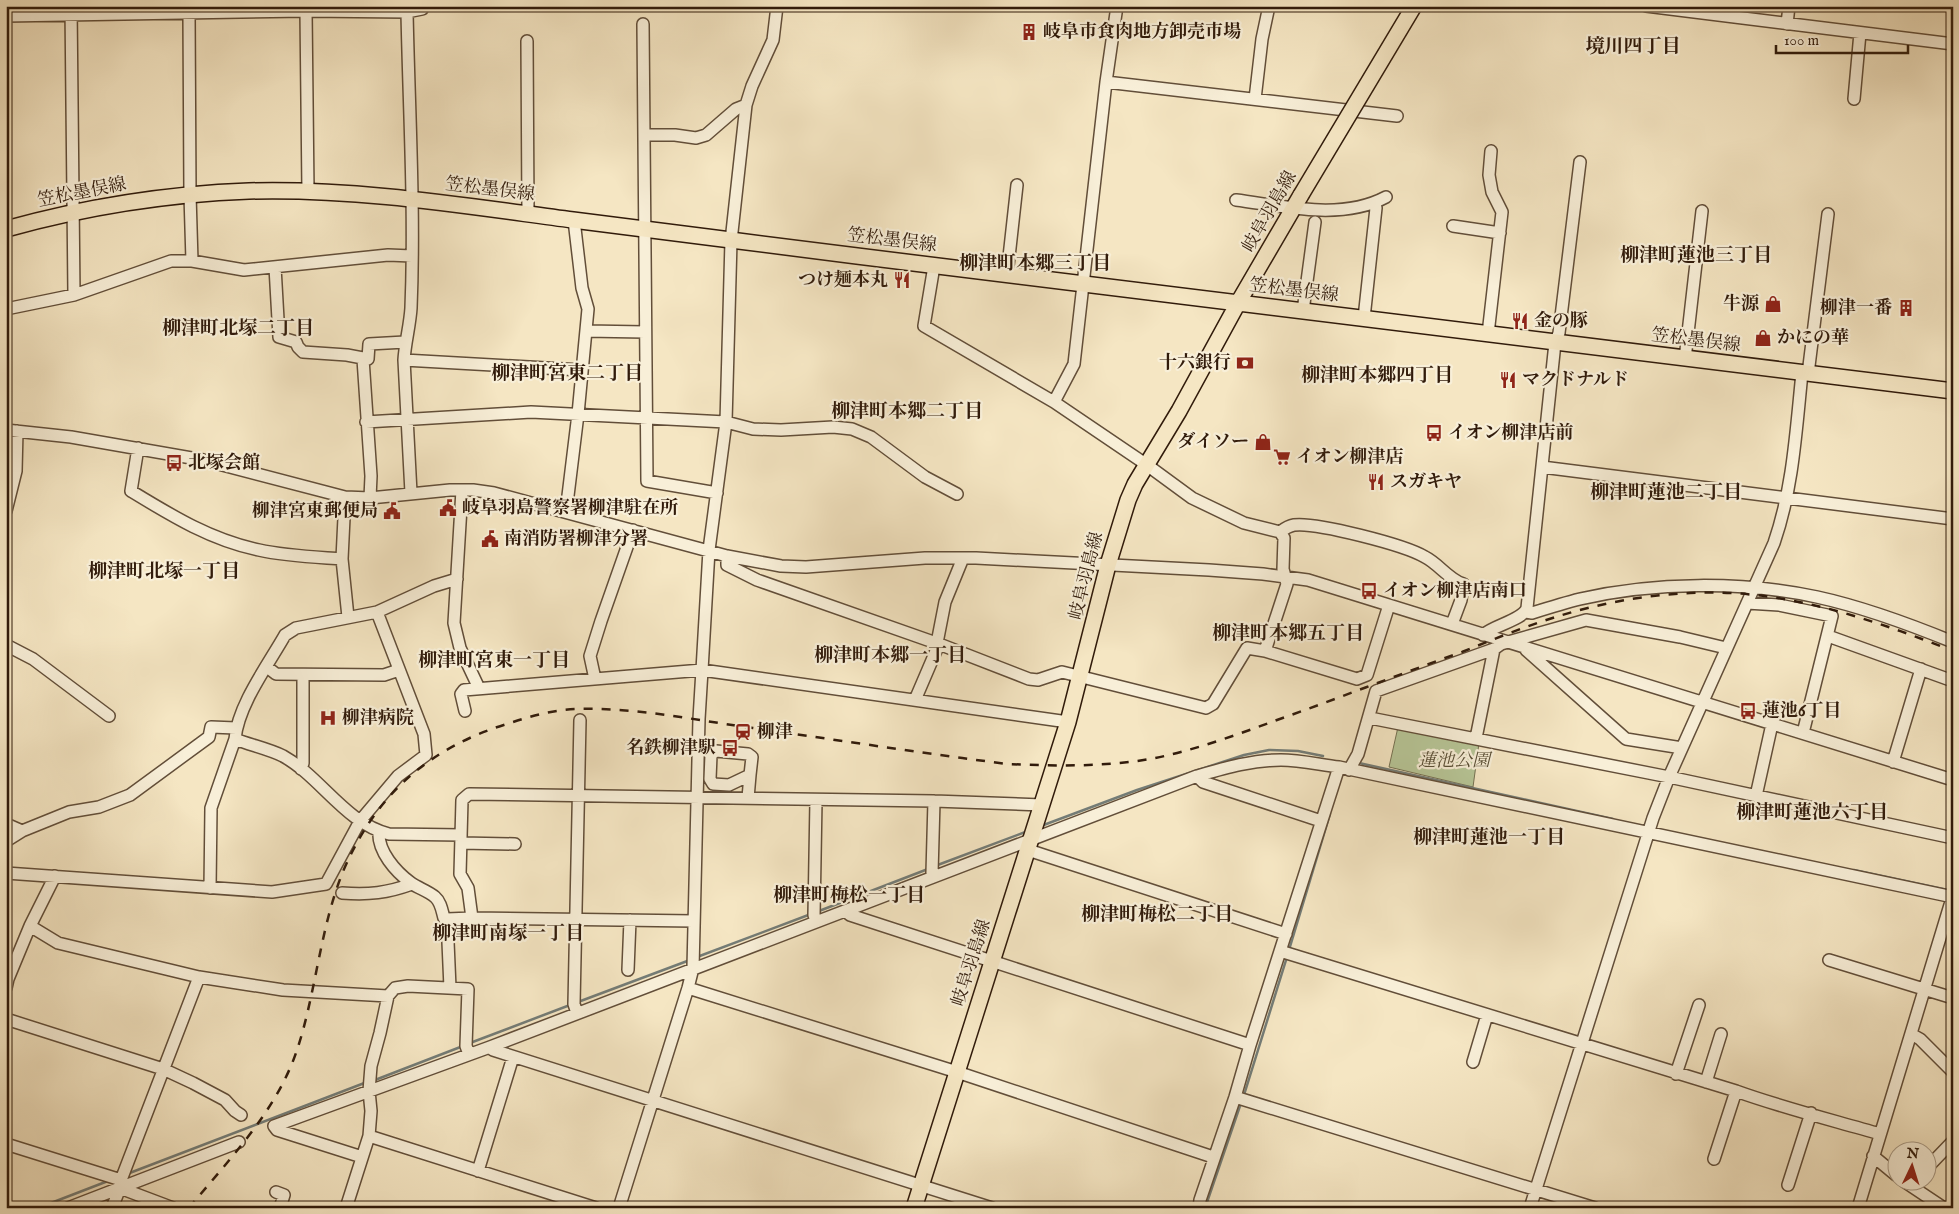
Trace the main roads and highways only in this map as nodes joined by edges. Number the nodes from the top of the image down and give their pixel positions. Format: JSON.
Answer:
{"nodes":[{"id":1,"x":1414,"y":6,"type":"edge"},
{"id":2,"x":6,"y":229,"type":"edge"},
{"id":3,"x":1238,"y":303,"type":"junction"},
{"id":4,"x":1953,"y":391,"type":"edge"},
{"id":5,"x":914,"y":1208,"type":"edge"}],
"edges":[{"from":1,"to":3,"type":"main road","name":"岐阜羽島線","bridge":true},
{"from":2,"to":3,"type":"main road","name":"笠松墨俣線"},
{"from":3,"to":4,"type":"main road","name":"笠松墨俣線"},
{"from":3,"to":5,"type":"main road","name":"岐阜羽島線"}]}
